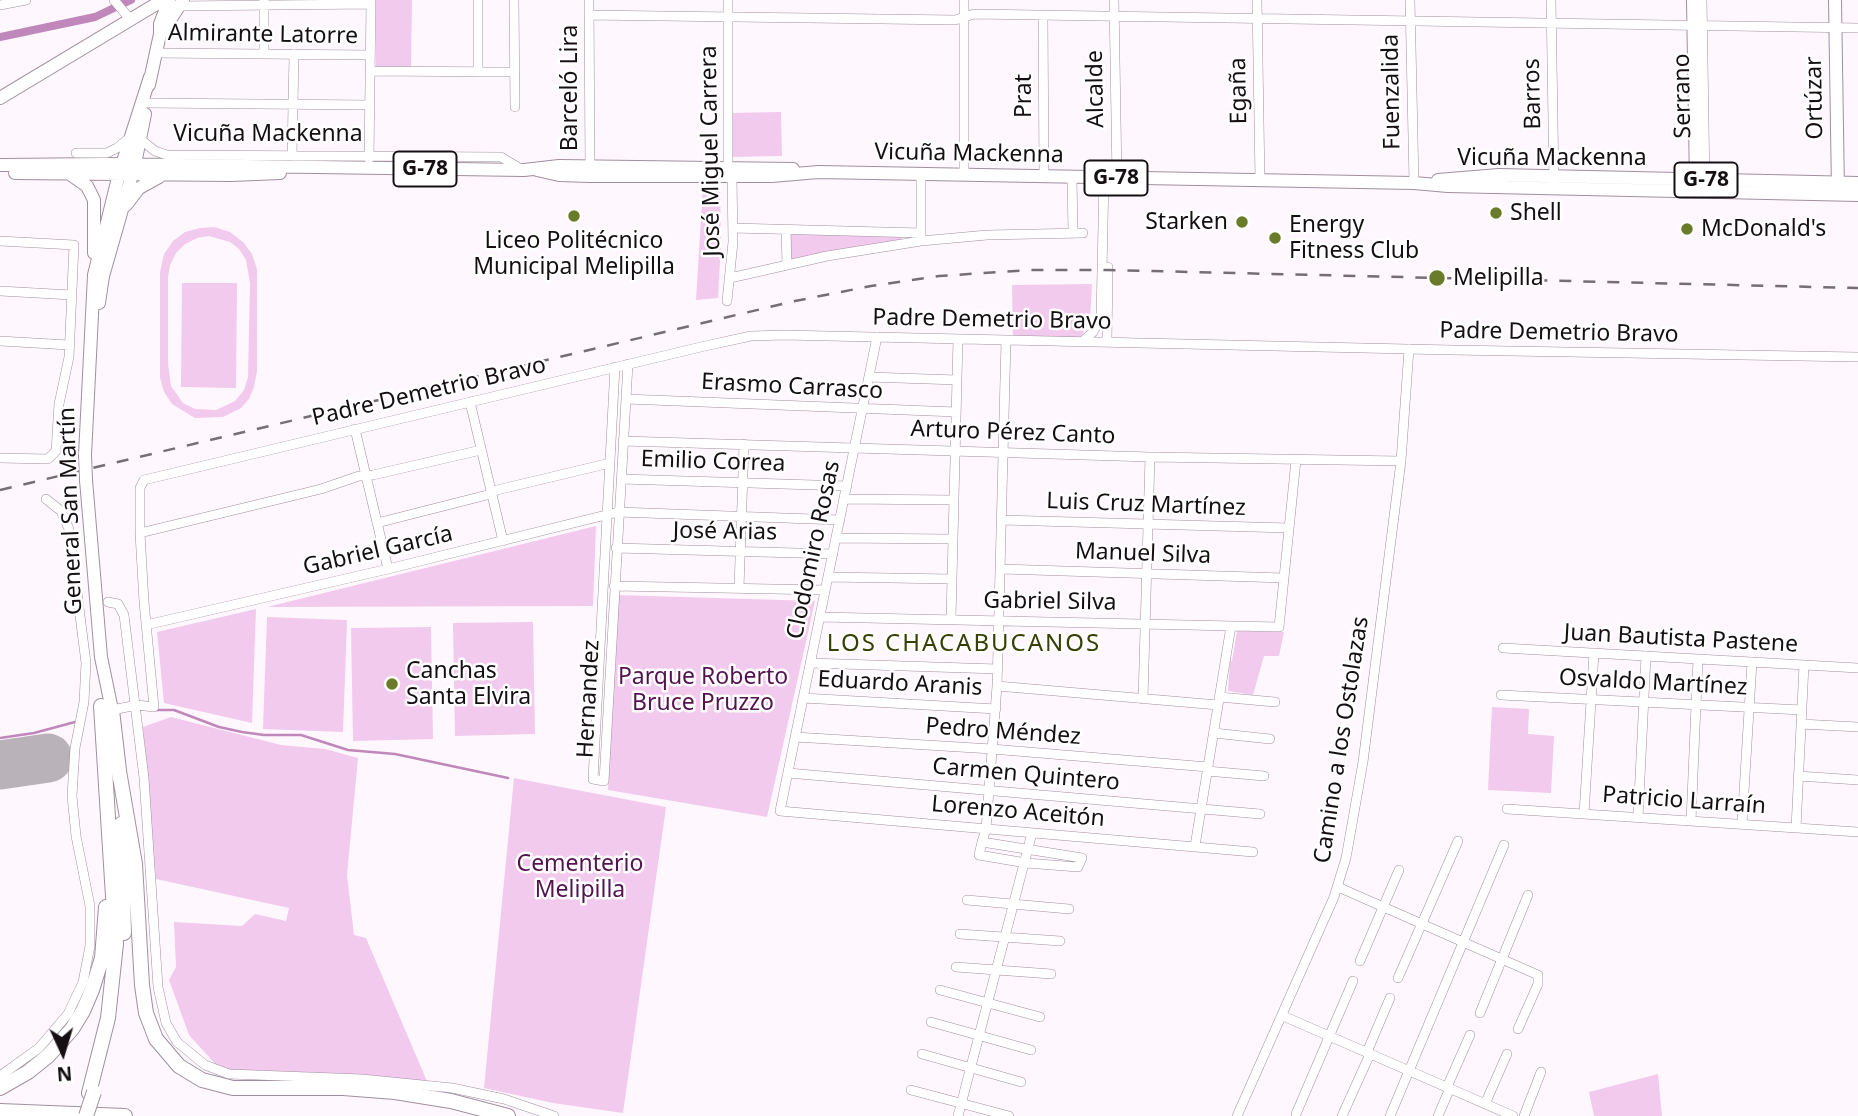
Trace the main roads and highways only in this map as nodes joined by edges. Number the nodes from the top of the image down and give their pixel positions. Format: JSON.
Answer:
{"nodes":[{"id":1,"x":1693,"y":0,"type":"edge"},
{"id":2,"x":1835,"y":0,"type":"edge"},
{"id":3,"x":173,"y":2,"type":"edge"},
{"id":4,"x":146,"y":12,"type":"junction"},
{"id":5,"x":160,"y":29,"type":"junction"},
{"id":6,"x":150,"y":77,"type":"junction"},
{"id":7,"x":0,"y":98,"type":"edge"},
{"id":8,"x":136,"y":137,"type":"junction"},
{"id":9,"x":0,"y":165,"type":"edge"},
{"id":10,"x":127,"y":169,"type":"junction"},
{"id":11,"x":312,"y":169,"type":"junction"},
{"id":12,"x":0,"y":173,"type":"edge"},
{"id":13,"x":66,"y":173,"type":"junction"},
{"id":14,"x":165,"y":175,"type":"junction"},
{"id":15,"x":1858,"y":183,"type":"edge"},
{"id":16,"x":1701,"y":186,"type":"junction"},
{"id":17,"x":1838,"y":189,"type":"junction"},
{"id":18,"x":1858,"y":195,"type":"edge"},
{"id":19,"x":118,"y":221,"type":"junction"},
{"id":20,"x":94,"y":275,"type":"junction"},
{"id":21,"x":90,"y":362,"type":"junction"},
{"id":22,"x":106,"y":708,"type":"junction"},
{"id":23,"x":119,"y":771,"type":"junction"},
{"id":24,"x":104,"y":779,"type":"junction"},
{"id":25,"x":0,"y":1088,"type":"edge"},
{"id":26,"x":92,"y":1092,"type":"junction"},
{"id":27,"x":0,"y":1111,"type":"edge"},
{"id":28,"x":84,"y":1116,"type":"edge"},
{"id":29,"x":125,"y":1116,"type":"edge"},
{"id":30,"x":508,"y":1116,"type":"edge"}],
"edges":[{"from":1,"to":16,"type":"main road","name":"Serrano"},
{"from":2,"to":17,"type":"main road","name":"Ortúzar"},
{"from":3,"to":4,"type":"main road"},
{"from":3,"to":5,"type":"main road","name":"General San Martín"},
{"from":4,"to":5,"type":"main road"},
{"from":4,"to":7,"type":"main road"},
{"from":5,"to":6,"type":"main road","name":"General San Martín"},
{"from":6,"to":8,"type":"main road","name":"General San Martín"},
{"from":6,"to":8,"type":"main road","name":"General San Martín"},
{"from":8,"to":10,"type":"main road","name":"General San Martín"},
{"from":9,"to":10,"type":"main road","name":"Vicuña Mackenna","number":"G-78"},
{"from":10,"to":11,"type":"main road","name":"Vicuña Mackenna","number":"G-78"},
{"from":10,"to":13,"type":"main road","name":"Vicuña Mackenna","number":"G-78"},
{"from":10,"to":14,"type":"main road","name":"Vicuña Mackenna","number":"G-78"},
{"from":10,"to":19,"type":"main road","name":"General San Martín"},
{"from":10,"to":20,"type":"main road","name":"General San Martín"},
{"from":11,"to":14,"type":"main road","name":"Vicuña Mackenna","number":"G-78"},
{"from":11,"to":16,"type":"main road","name":"Vicuña Mackenna","number":"G-78"},
{"from":12,"to":13,"type":"main road","name":"Vicuña Mackenna","number":"G-78"},
{"from":13,"to":20,"type":"main road"},
{"from":14,"to":19,"type":"main road"},
{"from":15,"to":17,"type":"main road","name":"Vicuña Mackenna","number":"G-78"},
{"from":16,"to":17,"type":"main road","name":"Vicuña Mackenna","number":"G-78"},
{"from":17,"to":18,"type":"main road","name":"Vicuña Mackenna","number":"G-78"},
{"from":19,"to":21,"type":"main road","name":"General San Martín"},
{"from":20,"to":21,"type":"main road","name":"General San Martín"},
{"from":21,"to":22,"type":"main road","name":"General San Martín","bridge":true},
{"from":22,"to":23,"type":"highway"},
{"from":22,"to":24,"type":"highway"},
{"from":23,"to":26,"type":"highway"},
{"from":23,"to":30,"type":"highway"},
{"from":24,"to":25,"type":"highway"},
{"from":24,"to":26,"type":"highway"},
{"from":26,"to":28,"type":"highway","bridge":true},
{"from":27,"to":29,"type":"highway"}]}
